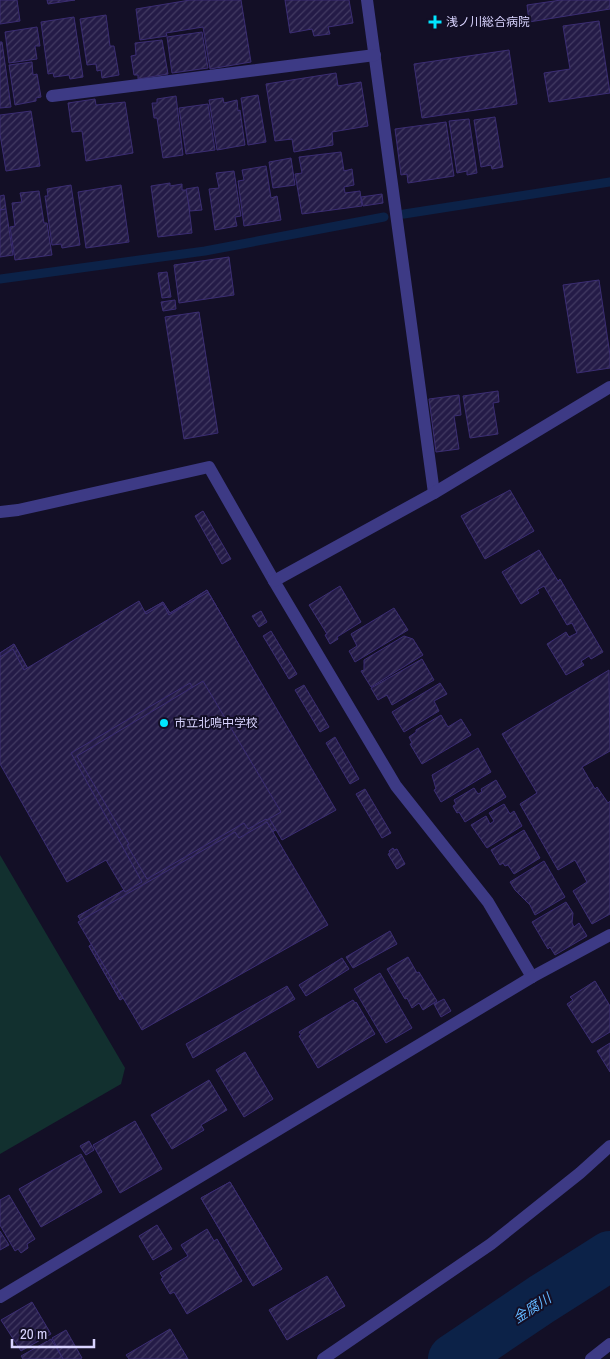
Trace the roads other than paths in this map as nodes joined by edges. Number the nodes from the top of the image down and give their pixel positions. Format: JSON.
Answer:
{"nodes":[{"id":1,"x":367,"y":0,"type":"edge"},
{"id":2,"x":375,"y":55,"type":"junction"},
{"id":3,"x":52,"y":96,"type":"dead end"},
{"id":4,"x":610,"y":387,"type":"edge"},
{"id":5,"x":434,"y":493,"type":"junction"},
{"id":6,"x":0,"y":512,"type":"edge"},
{"id":7,"x":274,"y":581,"type":"junction"},
{"id":8,"x":610,"y":934,"type":"edge"},
{"id":9,"x":532,"y":977,"type":"junction"},
{"id":10,"x":610,"y":1146,"type":"edge"},
{"id":11,"x":0,"y":1297,"type":"edge"},
{"id":12,"x":610,"y":1344,"type":"edge"},
{"id":13,"x":323,"y":1359,"type":"edge"},
{"id":14,"x":591,"y":1359,"type":"edge"}],
"edges":[{"from":1,"to":2,"type":"street"},
{"from":2,"to":3,"type":"street"},
{"from":2,"to":5,"type":"street"},
{"from":4,"to":5,"type":"street"},
{"from":5,"to":7,"type":"street"},
{"from":6,"to":7,"type":"street"},
{"from":7,"to":9,"type":"street"},
{"from":8,"to":9,"type":"street"},
{"from":9,"to":11,"type":"street"},
{"from":10,"to":13,"type":"street"},
{"from":12,"to":14,"type":"street"}]}
